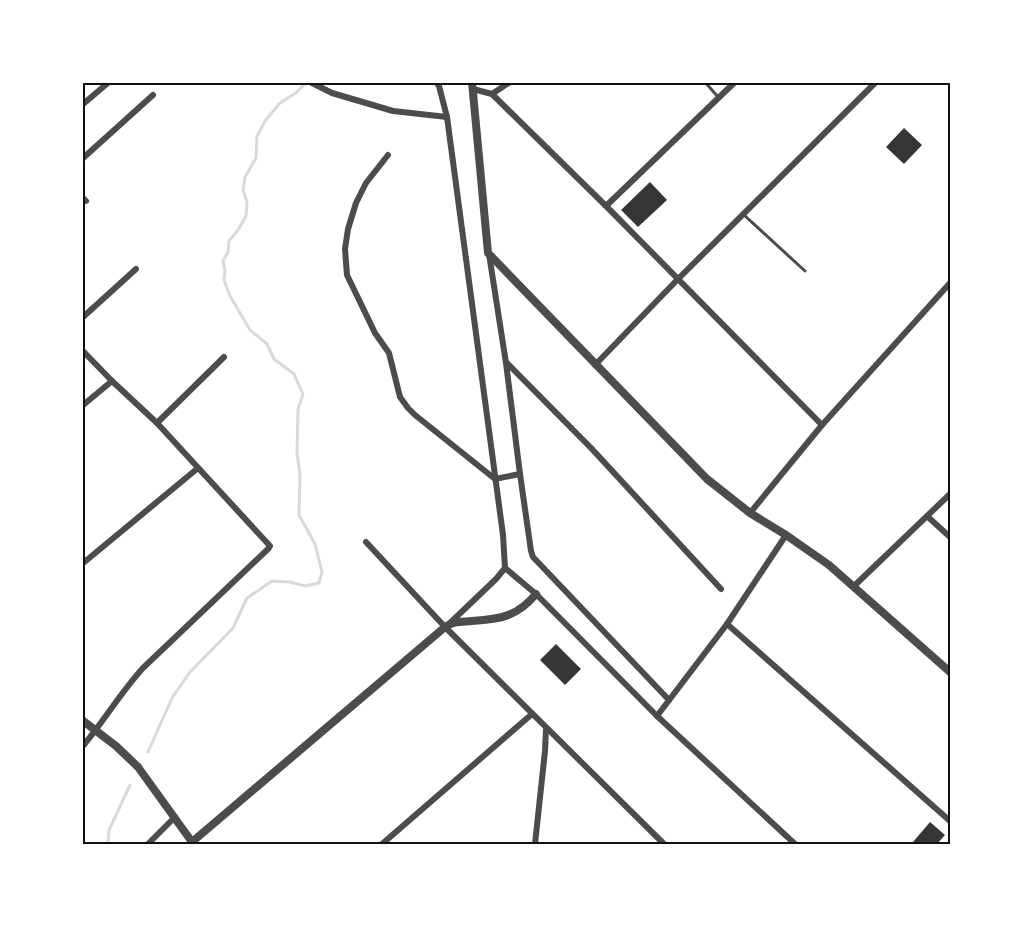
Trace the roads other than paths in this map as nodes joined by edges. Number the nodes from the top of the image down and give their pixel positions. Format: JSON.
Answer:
{"nodes":[{"id":1,"x":109,"y":82,"type":"edge"},
{"id":2,"x":310,"y":82,"type":"edge"},
{"id":3,"x":510,"y":82,"type":"edge"},
{"id":4,"x":705,"y":82,"type":"edge"},
{"id":5,"x":735,"y":82,"type":"edge"},
{"id":6,"x":876,"y":82,"type":"edge"},
{"id":7,"x":438,"y":84,"type":"edge"},
{"id":8,"x":472,"y":86,"type":"edge"},
{"id":9,"x":492,"y":94,"type":"junction"},
{"id":10,"x":153,"y":95,"type":"dead end"},
{"id":11,"x":719,"y":98,"type":"junction"},
{"id":12,"x":82,"y":105,"type":"edge"},
{"id":13,"x":447,"y":117,"type":"junction"},
{"id":14,"x":388,"y":155,"type":"dead end"},
{"id":15,"x":82,"y":159,"type":"edge"},
{"id":16,"x":606,"y":206,"type":"junction"},
{"id":17,"x":743,"y":214,"type":"junction"},
{"id":18,"x":488,"y":253,"type":"junction"},
{"id":19,"x":136,"y":269,"type":"dead end"},
{"id":20,"x":805,"y":271,"type":"dead end"},
{"id":21,"x":678,"y":279,"type":"junction"},
{"id":22,"x":951,"y":283,"type":"edge"},
{"id":23,"x":82,"y":318,"type":"edge"},
{"id":24,"x":82,"y":350,"type":"edge"},
{"id":25,"x":224,"y":357,"type":"dead end"},
{"id":26,"x":506,"y":363,"type":"junction"},
{"id":27,"x":596,"y":365,"type":"junction"},
{"id":28,"x":112,"y":381,"type":"junction"},
{"id":29,"x":82,"y":406,"type":"edge"},
{"id":30,"x":157,"y":423,"type":"junction"},
{"id":31,"x":822,"y":425,"type":"junction"},
{"id":32,"x":198,"y":468,"type":"junction"},
{"id":33,"x":520,"y":474,"type":"junction"},
{"id":34,"x":495,"y":479,"type":"junction"},
{"id":35,"x":951,"y":494,"type":"edge"},
{"id":36,"x":750,"y":513,"type":"junction"},
{"id":37,"x":928,"y":517,"type":"junction"},
{"id":38,"x":786,"y":535,"type":"junction"},
{"id":39,"x":951,"y":537,"type":"edge"},
{"id":40,"x":366,"y":542,"type":"dead end"},
{"id":41,"x":82,"y":564,"type":"edge"},
{"id":42,"x":504,"y":568,"type":"junction"},
{"id":43,"x":853,"y":587,"type":"junction"},
{"id":44,"x":721,"y":589,"type":"dead end"},
{"id":45,"x":536,"y":594,"type":"junction"},
{"id":46,"x":727,"y":624,"type":"junction"},
{"id":47,"x":448,"y":625,"type":"junction"},
{"id":48,"x":951,"y":672,"type":"edge"},
{"id":49,"x":669,"y":700,"type":"junction"},
{"id":50,"x":532,"y":714,"type":"junction"},
{"id":51,"x":657,"y":716,"type":"junction"},
{"id":52,"x":82,"y":720,"type":"edge"},
{"id":53,"x":546,"y":729,"type":"junction"},
{"id":54,"x":96,"y":731,"type":"junction"},
{"id":55,"x":82,"y":747,"type":"edge"},
{"id":56,"x":175,"y":818,"type":"junction"},
{"id":57,"x":951,"y":821,"type":"edge"},
{"id":58,"x":193,"y":843,"type":"edge"},
{"id":59,"x":148,"y":844,"type":"edge"},
{"id":60,"x":382,"y":844,"type":"edge"},
{"id":61,"x":535,"y":844,"type":"edge"},
{"id":62,"x":664,"y":844,"type":"edge"},
{"id":63,"x":795,"y":844,"type":"edge"}],
"edges":[{"from":1,"to":12,"type":"street"},
{"from":2,"to":13,"type":"street"},
{"from":3,"to":9,"type":"street"},
{"from":4,"to":11,"type":"lane"},
{"from":5,"to":11,"type":"street"},
{"from":6,"to":17,"type":"street"},
{"from":7,"to":13,"type":"street"},
{"from":8,"to":9,"type":"street"},
{"from":8,"to":18,"type":"street"},
{"from":9,"to":16,"type":"street"},
{"from":10,"to":15,"type":"street"},
{"from":11,"to":16,"type":"street"},
{"from":13,"to":34,"type":"street"},
{"from":14,"to":34,"type":"street"},
{"from":16,"to":21,"type":"street"},
{"from":17,"to":20,"type":"lane"},
{"from":17,"to":21,"type":"street"},
{"from":18,"to":26,"type":"street"},
{"from":18,"to":27,"type":"street"},
{"from":19,"to":23,"type":"street"},
{"from":21,"to":27,"type":"street"},
{"from":21,"to":31,"type":"street"},
{"from":22,"to":31,"type":"street"},
{"from":24,"to":28,"type":"street"},
{"from":25,"to":30,"type":"street"},
{"from":26,"to":33,"type":"street"},
{"from":26,"to":44,"type":"street"},
{"from":27,"to":36,"type":"street"},
{"from":28,"to":29,"type":"street"},
{"from":28,"to":30,"type":"street"},
{"from":30,"to":32,"type":"street"},
{"from":31,"to":36,"type":"street"},
{"from":32,"to":41,"type":"street"},
{"from":32,"to":54,"type":"street"},
{"from":33,"to":34,"type":"street"},
{"from":33,"to":49,"type":"street"},
{"from":34,"to":42,"type":"street"},
{"from":35,"to":37,"type":"street"},
{"from":36,"to":38,"type":"street"},
{"from":37,"to":39,"type":"street"},
{"from":37,"to":43,"type":"street"},
{"from":38,"to":43,"type":"street"},
{"from":38,"to":46,"type":"street"},
{"from":40,"to":47,"type":"street"},
{"from":42,"to":45,"type":"street"},
{"from":42,"to":47,"type":"street"},
{"from":43,"to":48,"type":"street"},
{"from":45,"to":47,"type":"street"},
{"from":45,"to":51,"type":"street"},
{"from":46,"to":49,"type":"street"},
{"from":46,"to":57,"type":"street"},
{"from":47,"to":50,"type":"street"},
{"from":47,"to":58,"type":"street"},
{"from":49,"to":51,"type":"street"},
{"from":50,"to":53,"type":"street"},
{"from":50,"to":60,"type":"street"},
{"from":51,"to":63,"type":"street"},
{"from":52,"to":54,"type":"street"},
{"from":53,"to":61,"type":"street"},
{"from":53,"to":62,"type":"street"},
{"from":54,"to":55,"type":"street"},
{"from":54,"to":56,"type":"street"},
{"from":56,"to":58,"type":"street"},
{"from":56,"to":59,"type":"street"}]}
